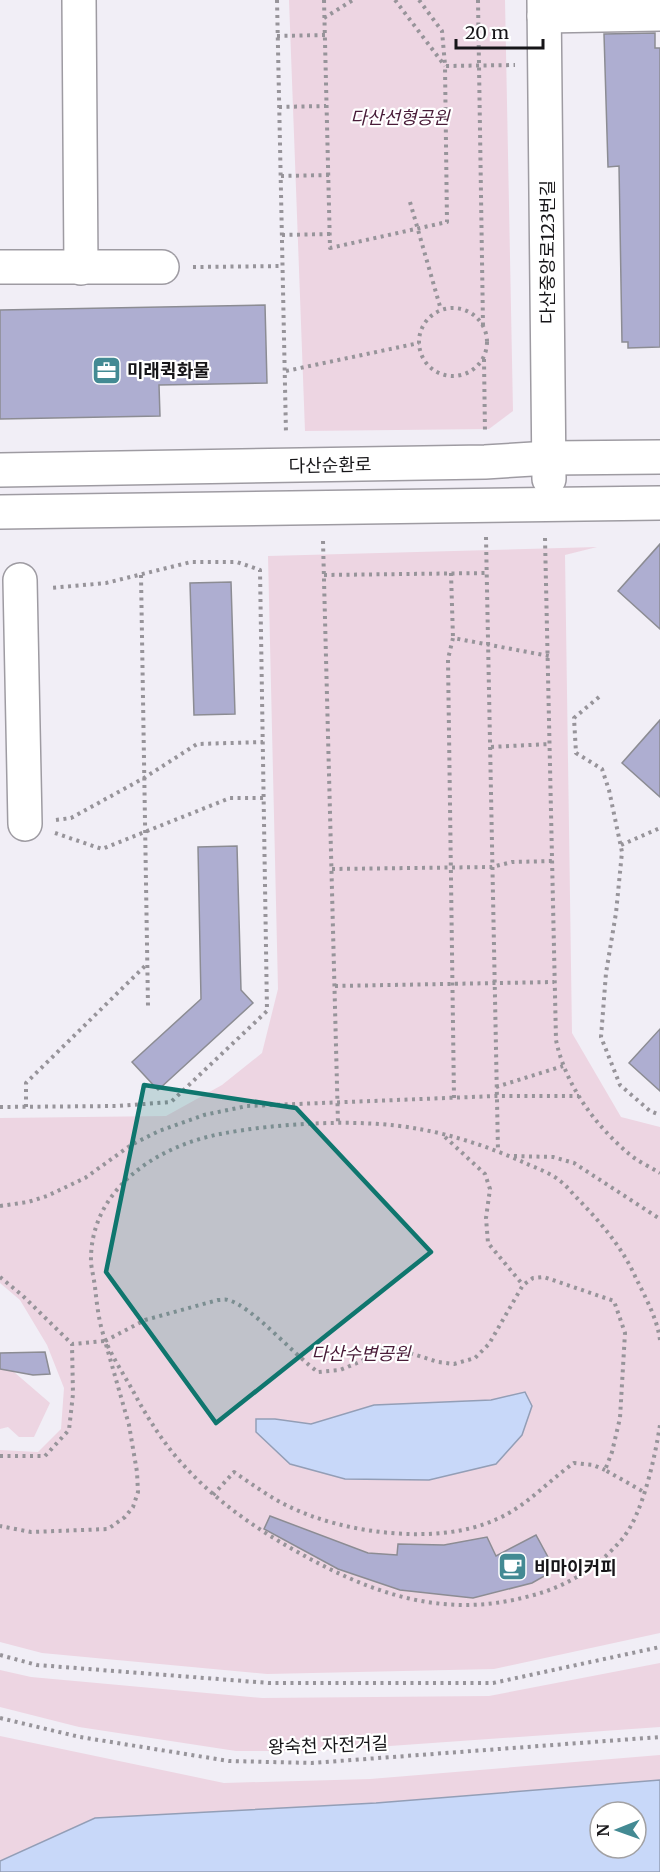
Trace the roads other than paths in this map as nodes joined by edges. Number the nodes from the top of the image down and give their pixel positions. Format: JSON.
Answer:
{"nodes":[{"id":1,"x":79,"y":0,"type":"edge"},
{"id":2,"x":544,"y":8,"type":"edge"},
{"id":3,"x":660,"y":14,"type":"edge"},
{"id":4,"x":0,"y":267,"type":"edge"},
{"id":5,"x":162,"y":267,"type":"road end"},
{"id":6,"x":81,"y":268,"type":"junction"},
{"id":7,"x":660,"y":457,"type":"edge"},
{"id":8,"x":549,"y":458,"type":"junction"},
{"id":9,"x":0,"y":470,"type":"edge"},
{"id":10,"x":660,"y":503,"type":"edge"},
{"id":11,"x":550,"y":504,"type":"junction"},
{"id":12,"x":0,"y":512,"type":"edge"},
{"id":13,"x":20,"y":580,"type":"road end"},
{"id":14,"x":25,"y":824,"type":"road end"}],
"edges":[{"from":1,"to":6,"type":"street"},
{"from":2,"to":3,"type":"street"},
{"from":2,"to":8,"type":"street","name":"다산중앙로123번길"},
{"from":4,"to":6,"type":"street"},
{"from":5,"to":6,"type":"street"},
{"from":7,"to":8,"type":"street","name":"다산순환로"},
{"from":8,"to":9,"type":"street","name":"다산순환로"},
{"from":8,"to":11,"type":"street","name":"다산중앙로123번길"},
{"from":10,"to":11,"type":"street"},
{"from":11,"to":12,"type":"street"},
{"from":13,"to":14,"type":"street"}]}
